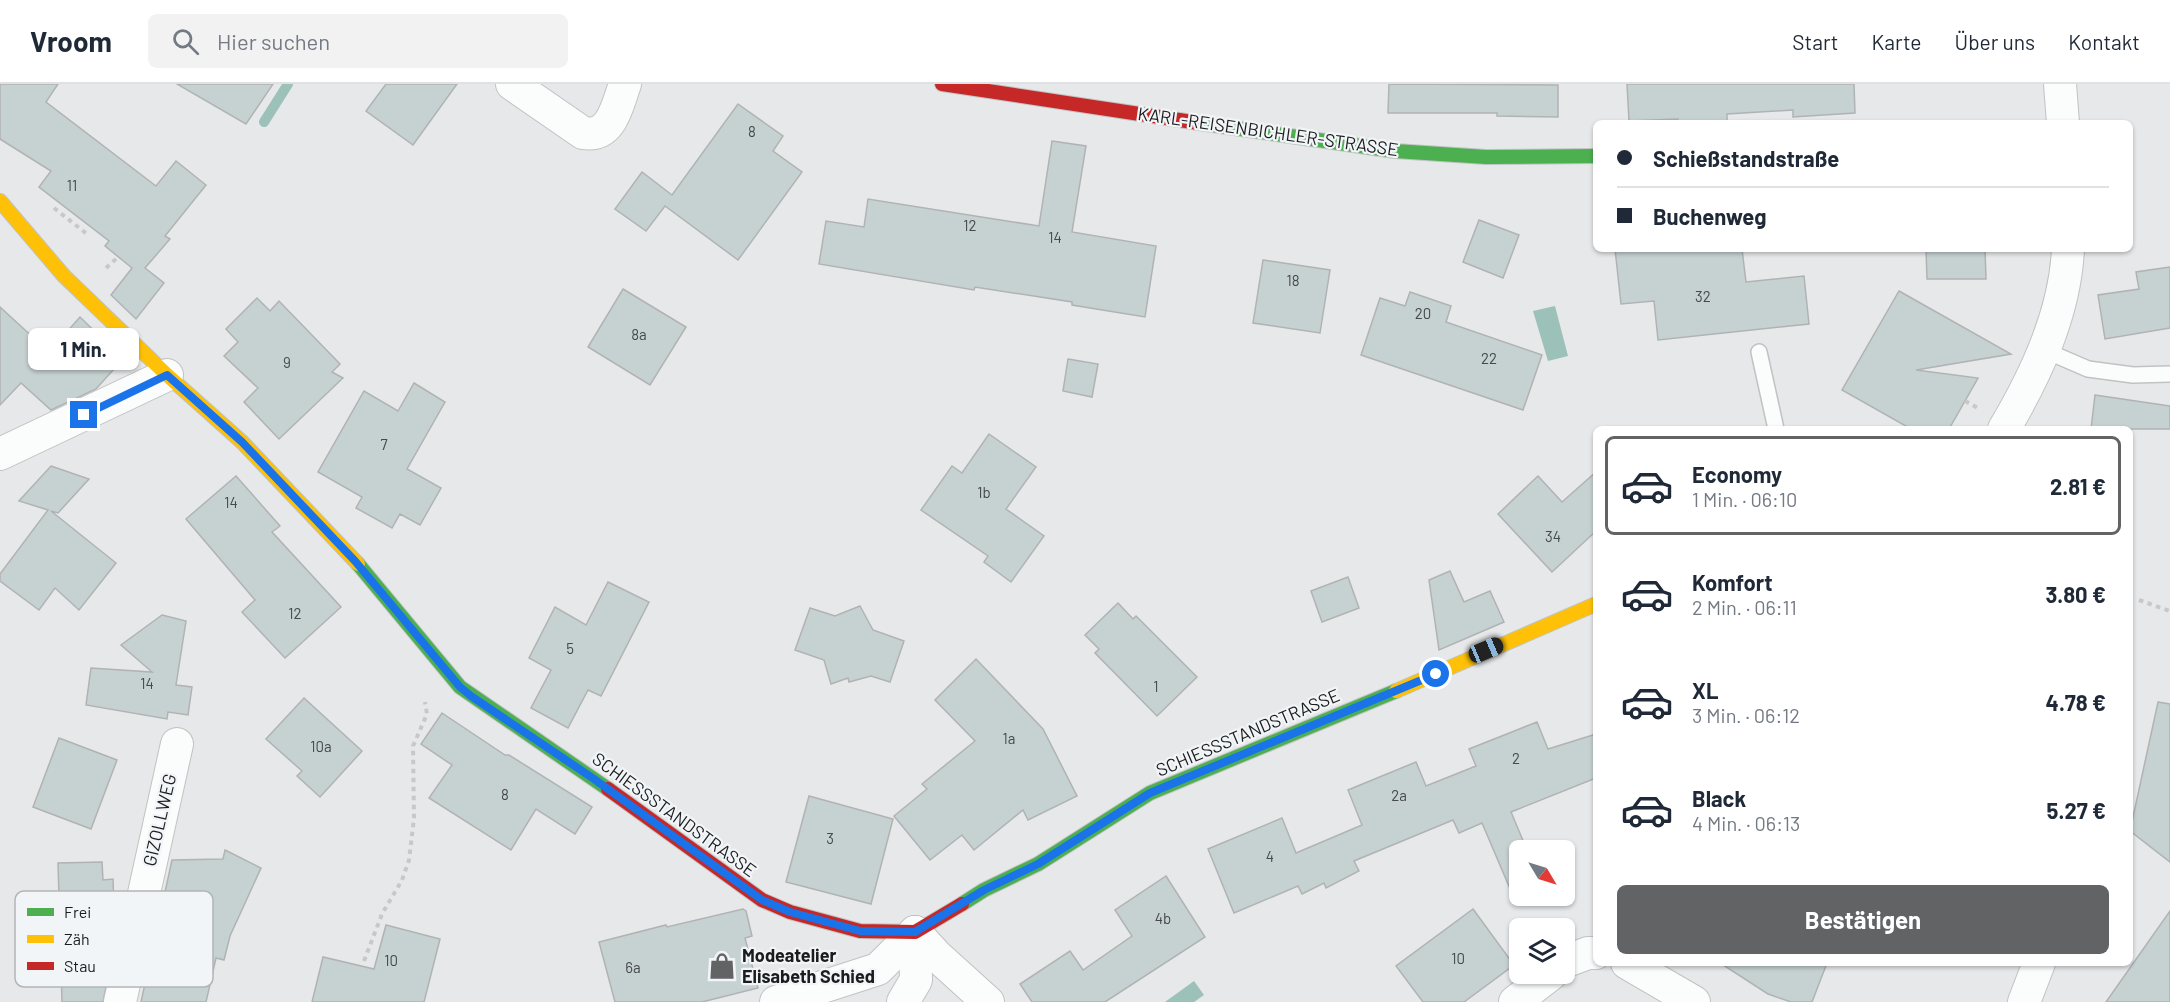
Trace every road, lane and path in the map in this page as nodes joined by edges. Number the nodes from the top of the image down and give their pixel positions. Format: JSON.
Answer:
{"nodes":[{"id":1,"x":512,"y":84,"type":"edge"},
{"id":2,"x":625,"y":84,"type":"edge"},
{"id":3,"x":942,"y":84,"type":"edge"},
{"id":4,"x":2060,"y":84,"type":"edge"},
{"id":5,"x":2063,"y":120,"type":"edge"},
{"id":6,"x":1593,"y":156,"type":"edge"},
{"id":7,"x":0,"y":201,"type":"edge"},
{"id":8,"x":2068,"y":252,"type":"edge"},
{"id":9,"x":2044,"y":350,"type":"junction"},
{"id":10,"x":1759,"y":352,"type":"dead end"},
{"id":11,"x":2170,"y":374,"type":"edge"},
{"id":12,"x":167,"y":375,"type":"junction"},
{"id":13,"x":1775,"y":426,"type":"edge"},
{"id":14,"x":2006,"y":426,"type":"edge"},
{"id":15,"x":0,"y":454,"type":"edge"},
{"id":16,"x":2139,"y":600,"type":"dead end"},
{"id":17,"x":1593,"y":605,"type":"edge"},
{"id":18,"x":2170,"y":611,"type":"edge"},
{"id":19,"x":425,"y":693,"type":"dead end"},
{"id":20,"x":177,"y":744,"type":"dead end"},
{"id":21,"x":145,"y":891,"type":"edge"},
{"id":22,"x":915,"y":932,"type":"junction"},
{"id":23,"x":1593,"y":953,"type":"edge"},
{"id":24,"x":1575,"y":958,"type":"edge"},
{"id":25,"x":364,"y":961,"type":"dead end"},
{"id":26,"x":1633,"y":966,"type":"edge"},
{"id":27,"x":2038,"y":966,"type":"edge"},
{"id":28,"x":1538,"y":984,"type":"edge"},
{"id":29,"x":123,"y":987,"type":"edge"},
{"id":30,"x":120,"y":1002,"type":"edge"},
{"id":31,"x":776,"y":1002,"type":"edge"},
{"id":32,"x":903,"y":1002,"type":"edge"},
{"id":33,"x":988,"y":1002,"type":"edge"},
{"id":34,"x":1515,"y":1002,"type":"edge"},
{"id":35,"x":1694,"y":1002,"type":"edge"},
{"id":36,"x":2024,"y":1002,"type":"edge"}],
"edges":[{"from":1,"to":2,"type":"street"},
{"from":3,"to":6,"type":"street","name":"KARL-REISENBICHLER-STRASSE"},
{"from":4,"to":5,"type":"street"},
{"from":7,"to":12,"type":"street","name":"SCHIESSSTANDSTRASSE"},
{"from":8,"to":9,"type":"street"},
{"from":9,"to":11,"type":"lane"},
{"from":9,"to":14,"type":"street"},
{"from":10,"to":13,"type":"lane"},
{"from":12,"to":15,"type":"street"},
{"from":12,"to":22,"type":"street","name":"SCHIESSSTANDSTRASSE"},
{"from":16,"to":18,"type":"path"},
{"from":17,"to":22,"type":"street","name":"SCHIESSSTANDSTRASSE"},
{"from":19,"to":25,"type":"path"},
{"from":20,"to":21,"type":"street","name":"GIZOLLWEG"},
{"from":22,"to":31,"type":"street"},
{"from":22,"to":32,"type":"street"},
{"from":22,"to":33,"type":"street"},
{"from":23,"to":24,"type":"street"},
{"from":26,"to":35,"type":"street"},
{"from":27,"to":36,"type":"street"},
{"from":28,"to":34,"type":"street"},
{"from":29,"to":30,"type":"street","name":"GIZOLLWEG"}]}
